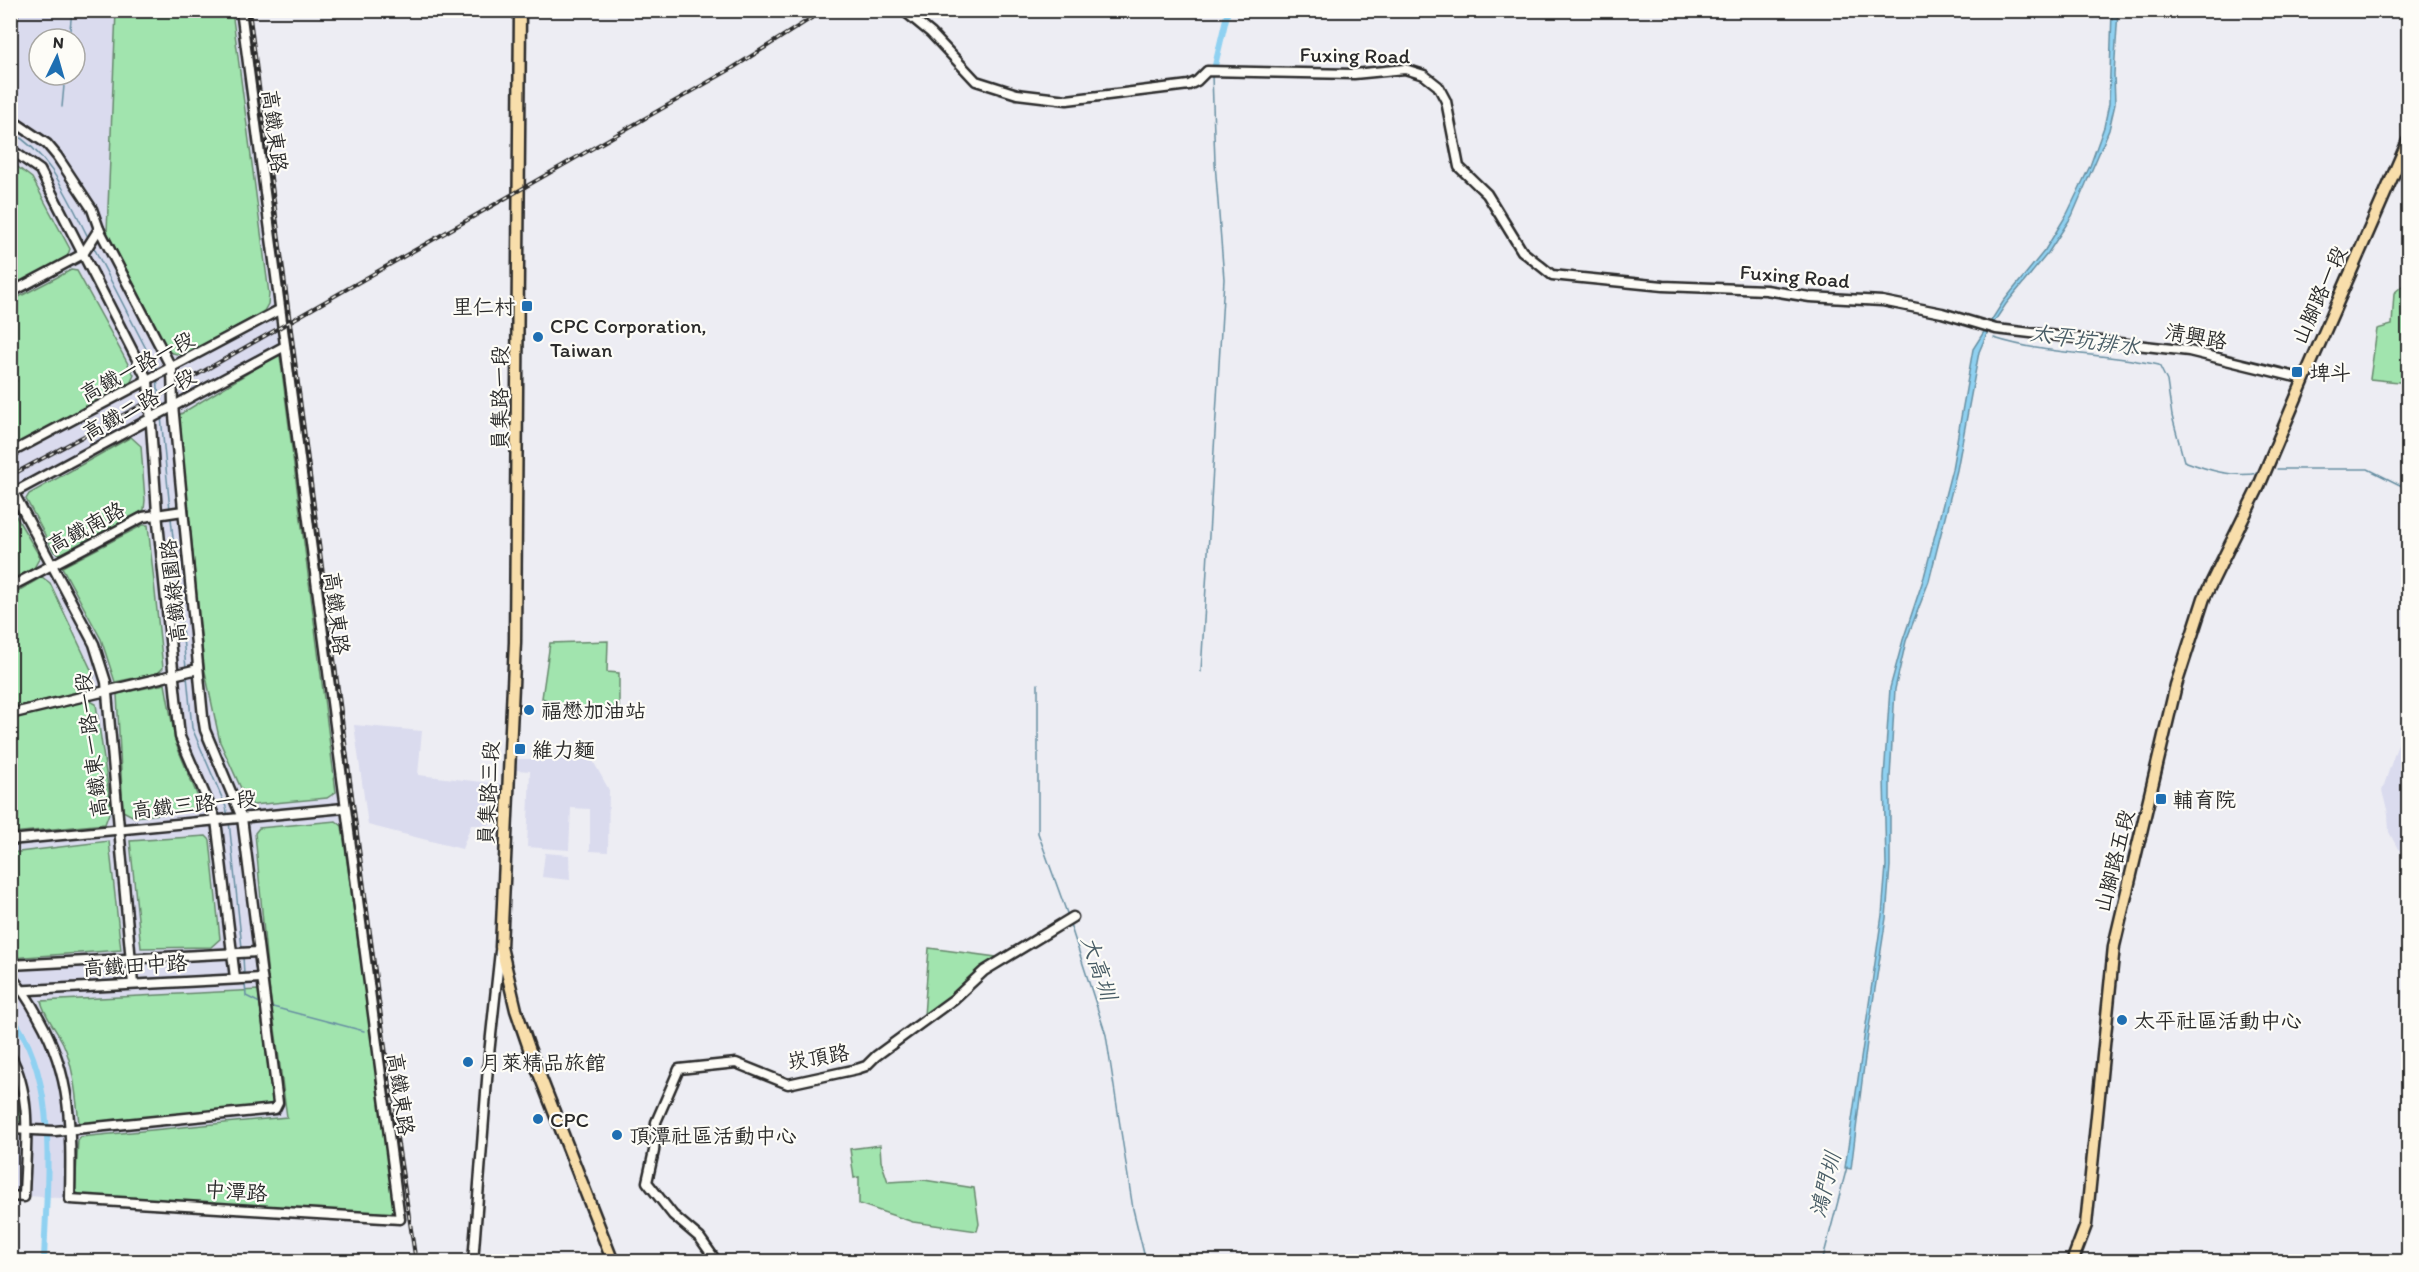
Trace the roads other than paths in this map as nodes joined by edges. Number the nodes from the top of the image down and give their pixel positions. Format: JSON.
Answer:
{"nodes":[{"id":1,"x":13,"y":10,"type":"edge"},
{"id":2,"x":241,"y":10,"type":"edge"},
{"id":3,"x":520,"y":10,"type":"edge"},
{"id":4,"x":903,"y":10,"type":"edge"},
{"id":5,"x":10,"y":31,"type":"edge"},
{"id":6,"x":10,"y":119,"type":"edge"},
{"id":7,"x":2409,"y":141,"type":"edge"},
{"id":8,"x":10,"y":149,"type":"edge"},
{"id":9,"x":99,"y":229,"type":"junction"},
{"id":10,"x":82,"y":254,"type":"junction"},
{"id":11,"x":10,"y":293,"type":"edge"},
{"id":12,"x":279,"y":310,"type":"junction"},
{"id":13,"x":1973,"y":323,"type":"joint"},
{"id":14,"x":285,"y":346,"type":"junction"},
{"id":15,"x":172,"y":369,"type":"junction"},
{"id":16,"x":2304,"y":379,"type":"junction"},
{"id":17,"x":148,"y":381,"type":"junction"},
{"id":18,"x":173,"y":405,"type":"junction"},
{"id":19,"x":149,"y":419,"type":"junction"},
{"id":20,"x":10,"y":453,"type":"edge"},
{"id":21,"x":2259,"y":486,"type":"joint"},
{"id":22,"x":12,"y":491,"type":"edge"},
{"id":23,"x":183,"y":511,"type":"junction"},
{"id":24,"x":157,"y":513,"type":"junction"},
{"id":25,"x":52,"y":565,"type":"junction"},
{"id":26,"x":10,"y":587,"type":"edge"},
{"id":27,"x":515,"y":642,"type":"joint"},
{"id":28,"x":198,"y":669,"type":"junction"},
{"id":29,"x":173,"y":674,"type":"junction"},
{"id":30,"x":107,"y":692,"type":"junction"},
{"id":31,"x":10,"y":714,"type":"edge"},
{"id":32,"x":344,"y":808,"type":"junction"},
{"id":33,"x":242,"y":818,"type":"junction"},
{"id":34,"x":216,"y":820,"type":"junction"},
{"id":35,"x":119,"y":830,"type":"junction"},
{"id":36,"x":10,"y":840,"type":"edge"},
{"id":37,"x":1072,"y":917,"type":"dead end"},
{"id":38,"x":501,"y":947,"type":"junction"},
{"id":39,"x":231,"y":952,"type":"junction"},
{"id":40,"x":258,"y":952,"type":"junction"},
{"id":41,"x":131,"y":958,"type":"junction"},
{"id":42,"x":10,"y":965,"type":"edge"},
{"id":43,"x":10,"y":976,"type":"edge"},
{"id":44,"x":235,"y":978,"type":"junction"},
{"id":45,"x":262,"y":978,"type":"junction"},
{"id":46,"x":133,"y":984,"type":"junction"},
{"id":47,"x":24,"y":990,"type":"junction"},
{"id":48,"x":10,"y":991,"type":"edge"},
{"id":49,"x":10,"y":1055,"type":"edge"},
{"id":50,"x":10,"y":1129,"type":"edge"},
{"id":51,"x":71,"y":1129,"type":"junction"},
{"id":52,"x":26,"y":1130,"type":"junction"},
{"id":53,"x":10,"y":1196,"type":"edge"},
{"id":54,"x":400,"y":1220,"type":"joint"},
{"id":55,"x":473,"y":1262,"type":"edge"},
{"id":56,"x":614,"y":1262,"type":"edge"},
{"id":57,"x":717,"y":1262,"type":"edge"},
{"id":58,"x":2072,"y":1262,"type":"edge"}],
"edges":[{"from":1,"to":5,"type":"street"},
{"from":2,"to":12,"type":"street","name":"高鐵東路"},
{"from":3,"to":27,"type":"main road","name":"員集路一段"},
{"from":4,"to":13,"type":"street","name":"Fuxing Road"},
{"from":6,"to":9,"type":"street","name":"高鐵綠園路"},
{"from":7,"to":16,"type":"main road","name":"山腳路一段"},
{"from":8,"to":10,"type":"street","name":"高鐵綠園路"},
{"from":9,"to":10,"type":"street"},
{"from":9,"to":15,"type":"street","name":"高鐵綠園路"},
{"from":10,"to":11,"type":"street"},
{"from":10,"to":17,"type":"street","name":"高鐵綠園路"},
{"from":12,"to":14,"type":"street","name":"高鐵東路"},
{"from":12,"to":15,"type":"street","name":"高鐵一路一段"},
{"from":13,"to":16,"type":"street","name":"清興路"},
{"from":14,"to":18,"type":"street","name":"高鐵二路一段"},
{"from":14,"to":32,"type":"street","name":"高鐵東路"},
{"from":15,"to":17,"type":"street","name":"高鐵一路一段"},
{"from":15,"to":18,"type":"street","name":"高鐵綠園路"},
{"from":16,"to":21,"type":"main road","name":"山腳路一段"},
{"from":17,"to":19,"type":"street","name":"高鐵綠園路"},
{"from":17,"to":20,"type":"street","name":"高鐵一路一段"},
{"from":18,"to":19,"type":"street","name":"高鐵二路一段"},
{"from":18,"to":23,"type":"street","name":"高鐵綠園路"},
{"from":19,"to":22,"type":"street","name":"高鐵二路一段"},
{"from":19,"to":24,"type":"street","name":"高鐵綠園路"},
{"from":21,"to":58,"type":"main road","name":"山腳路五段"},
{"from":22,"to":25,"type":"street","name":"高鐵東一路一段"},
{"from":23,"to":24,"type":"street","name":"高鐵南路"},
{"from":23,"to":28,"type":"street","name":"高鐵綠園路"},
{"from":24,"to":25,"type":"street","name":"高鐵南路"},
{"from":24,"to":29,"type":"street","name":"高鐵綠園路"},
{"from":25,"to":26,"type":"street","name":"高鐵南路"},
{"from":25,"to":30,"type":"street","name":"高鐵東一路一段"},
{"from":27,"to":38,"type":"main road","name":"員集路三段"},
{"from":28,"to":29,"type":"street"},
{"from":28,"to":33,"type":"street","name":"高鐵綠園路"},
{"from":29,"to":30,"type":"street"},
{"from":29,"to":34,"type":"street","name":"高鐵綠園路"},
{"from":30,"to":31,"type":"street"},
{"from":30,"to":35,"type":"street","name":"高鐵東一路一段"},
{"from":32,"to":33,"type":"street","name":"高鐵三路一段"},
{"from":32,"to":54,"type":"street","name":"高鐵東路"},
{"from":33,"to":34,"type":"street","name":"高鐵三路一段"},
{"from":33,"to":40,"type":"street","name":"高鐵綠園路"},
{"from":34,"to":35,"type":"street","name":"高鐵三路一段"},
{"from":34,"to":39,"type":"street","name":"高鐵綠園路"},
{"from":35,"to":36,"type":"street","name":"高鐵三路一段"},
{"from":35,"to":41,"type":"street","name":"高鐵東一路一段"},
{"from":37,"to":57,"type":"street","name":"崁頂路"},
{"from":38,"to":55,"type":"street"},
{"from":38,"to":56,"type":"main road","name":"員集路三段"},
{"from":39,"to":40,"type":"street","name":"高鐵田中路"},
{"from":39,"to":41,"type":"street","name":"高鐵田中路"},
{"from":39,"to":44,"type":"street","name":"高鐵綠園路"},
{"from":40,"to":45,"type":"street","name":"高鐵綠園路"},
{"from":41,"to":42,"type":"street","name":"高鐵田中路"},
{"from":41,"to":46,"type":"street","name":"高鐵東一路一段"},
{"from":43,"to":47,"type":"street"},
{"from":44,"to":45,"type":"street","name":"高鐵田中路"},
{"from":44,"to":46,"type":"street","name":"高鐵田中路"},
{"from":45,"to":51,"type":"street","name":"高鐵綠園路"},
{"from":46,"to":47,"type":"street","name":"高鐵田中路"},
{"from":47,"to":48,"type":"street","name":"高鐵田中路"},
{"from":47,"to":51,"type":"street"},
{"from":49,"to":52,"type":"street"},
{"from":50,"to":52,"type":"street"},
{"from":51,"to":52,"type":"street"},
{"from":51,"to":54,"type":"street","name":"中潭路"},
{"from":52,"to":53,"type":"street"}]}
